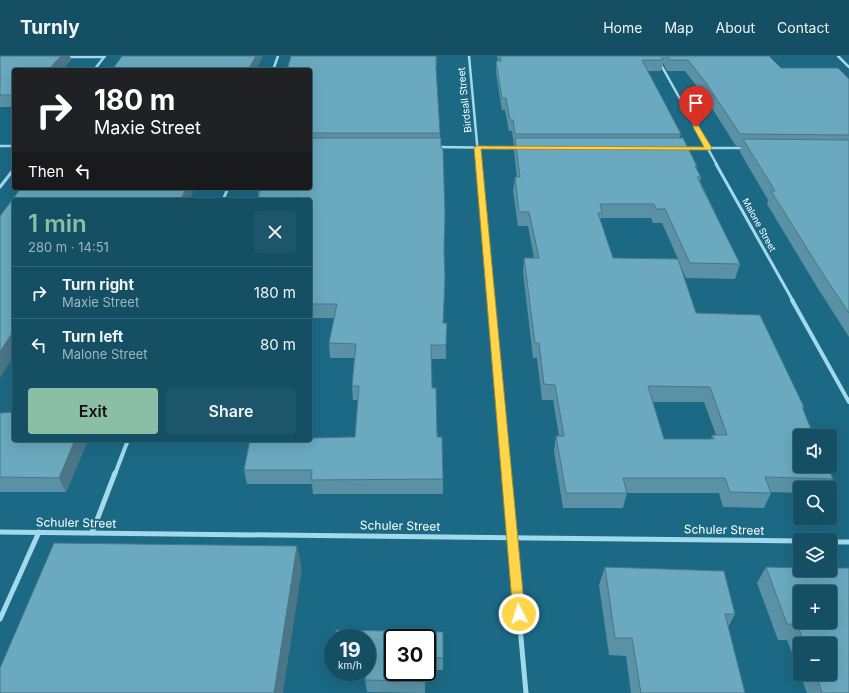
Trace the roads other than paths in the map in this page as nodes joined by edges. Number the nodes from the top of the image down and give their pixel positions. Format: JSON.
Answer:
{"nodes":[{"id":1,"x":278,"y":56,"type":"edge"},
{"id":2,"x":469,"y":56,"type":"edge"},
{"id":3,"x":656,"y":56,"type":"edge"},
{"id":4,"x":838,"y":56,"type":"edge"},
{"id":5,"x":59,"y":57,"type":"edge"},
{"id":6,"x":104,"y":57,"type":"edge"},
{"id":7,"x":96,"y":68,"type":"edge"},
{"id":8,"x":274,"y":68,"type":"edge"},
{"id":9,"x":849,"y":68,"type":"edge"},
{"id":10,"x":0,"y":146,"type":"edge"},
{"id":11,"x":12,"y":146,"type":"edge"},
{"id":12,"x":477,"y":147,"type":"junction"},
{"id":13,"x":434,"y":148,"type":"edge"},
{"id":14,"x":524,"y":148,"type":"edge"},
{"id":15,"x":675,"y":148,"type":"edge"},
{"id":16,"x":709,"y":148,"type":"junction"},
{"id":17,"x":749,"y":148,"type":"edge"},
{"id":18,"x":12,"y":172,"type":"edge"},
{"id":19,"x":0,"y":187,"type":"edge"},
{"id":20,"x":849,"y":402,"type":"edge"},
{"id":21,"x":127,"y":442,"type":"edge"},
{"id":22,"x":0,"y":532,"type":"edge"},
{"id":23,"x":39,"y":532,"type":"junction"},
{"id":24,"x":92,"y":533,"type":"junction"},
{"id":25,"x":512,"y":537,"type":"junction"},
{"id":26,"x":793,"y":541,"type":"edge"},
{"id":27,"x":837,"y":542,"type":"edge"},
{"id":28,"x":849,"y":542,"type":"edge"},
{"id":29,"x":0,"y":619,"type":"edge"},
{"id":30,"x":526,"y":693,"type":"edge"}],
"edges":[{"from":1,"to":8,"type":"street"},
{"from":2,"to":12,"type":"street","name":"Birdsall Street"},
{"from":3,"to":16,"type":"street","name":"Malone Street"},
{"from":4,"to":9,"type":"street"},
{"from":5,"to":6,"type":"street"},
{"from":6,"to":7,"type":"street"},
{"from":10,"to":11,"type":"street"},
{"from":12,"to":13,"type":"street"},
{"from":12,"to":14,"type":"street"},
{"from":12,"to":25,"type":"street","name":"Birdsall Street"},
{"from":15,"to":16,"type":"street"},
{"from":16,"to":17,"type":"street"},
{"from":16,"to":20,"type":"street","name":"Malone Street"},
{"from":18,"to":19,"type":"street"},
{"from":21,"to":24,"type":"street"},
{"from":22,"to":23,"type":"street","name":"Schuler Street"},
{"from":23,"to":24,"type":"street","name":"Schuler Street"},
{"from":23,"to":29,"type":"street"},
{"from":24,"to":25,"type":"street","name":"Schuler Street"},
{"from":25,"to":26,"type":"street","name":"Schuler Street"},
{"from":25,"to":30,"type":"street","name":"Birdsall Street"},
{"from":27,"to":28,"type":"street"}]}
